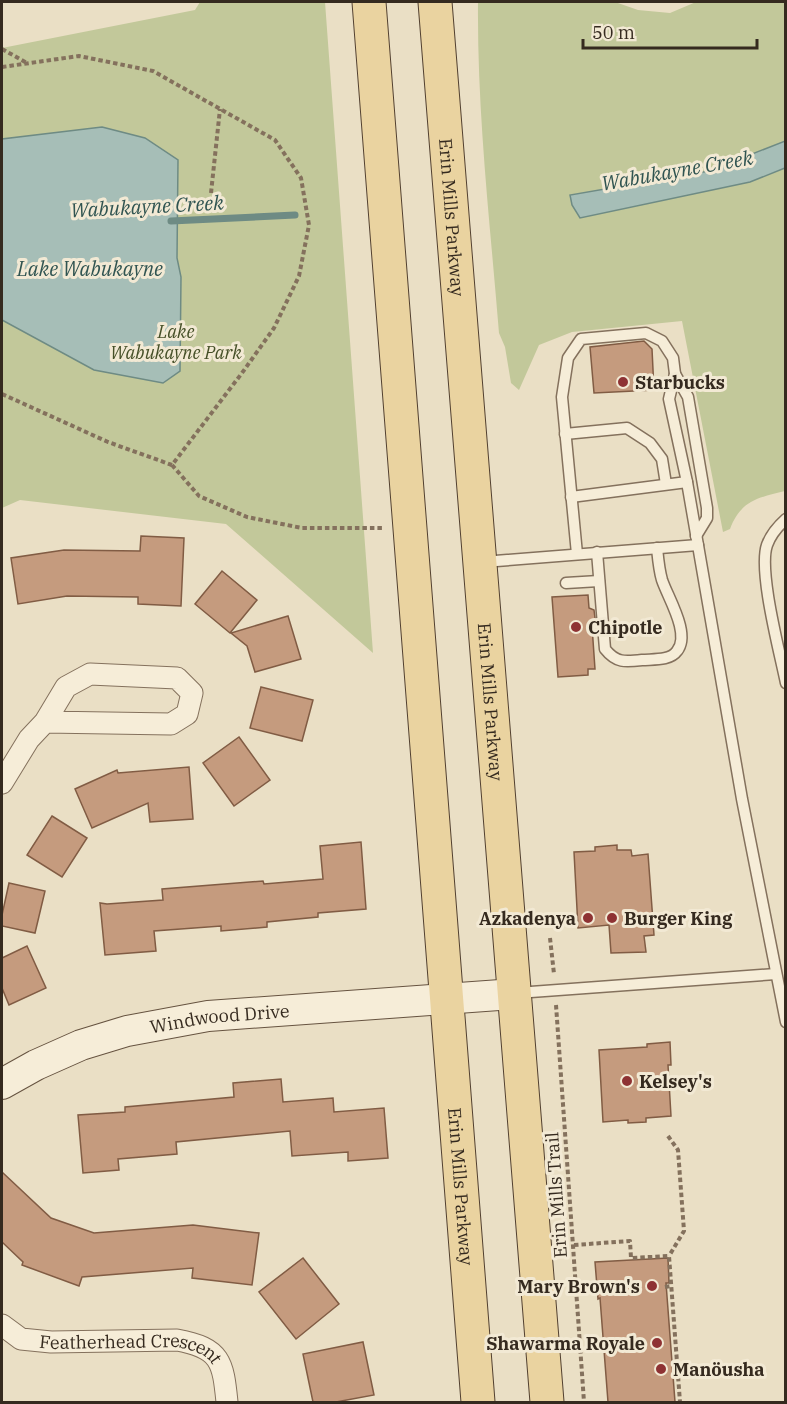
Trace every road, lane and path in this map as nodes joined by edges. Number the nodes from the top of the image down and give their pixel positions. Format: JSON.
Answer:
{"nodes":[{"id":1,"x":369,"y":2,"type":"edge"},
{"id":2,"x":435,"y":2,"type":"edge"},
{"id":3,"x":2,"y":49,"type":"edge"},
{"id":4,"x":28,"y":63,"type":"junction"},
{"id":5,"x":2,"y":67,"type":"edge"},
{"id":6,"x":220,"y":109,"type":"junction"},
{"id":7,"x":211,"y":192,"type":"dead end"},
{"id":8,"x":675,"y":374,"type":"junction"},
{"id":9,"x":2,"y":394,"type":"edge"},
{"id":10,"x":565,"y":434,"type":"junction"},
{"id":11,"x":172,"y":465,"type":"junction"},
{"id":12,"x":687,"y":482,"type":"junction"},
{"id":13,"x":666,"y":484,"type":"junction"},
{"id":14,"x":571,"y":497,"type":"junction"},
{"id":15,"x":786,"y":519,"type":"edge"},
{"id":16,"x":410,"y":528,"type":"junction"},
{"id":17,"x":697,"y":540,"type":"junction"},
{"id":18,"x":657,"y":548,"type":"junction"},
{"id":19,"x":597,"y":552,"type":"junction"},
{"id":20,"x":577,"y":554,"type":"junction"},
{"id":21,"x":480,"y":562,"type":"junction"},
{"id":22,"x":599,"y":581,"type":"junction"},
{"id":23,"x":566,"y":584,"type":"dead end"},
{"id":24,"x":786,"y":683,"type":"edge"},
{"id":25,"x":45,"y":722,"type":"junction"},
{"id":26,"x":2,"y":783,"type":"edge"},
{"id":27,"x":550,"y":938,"type":"dead end"},
{"id":28,"x":554,"y":968,"type":"dead end"},
{"id":29,"x":777,"y":974,"type":"junction"},
{"id":30,"x":514,"y":994,"type":"junction"},
{"id":31,"x":447,"y":998,"type":"junction"},
{"id":32,"x":557,"y":1021,"type":"dead end"},
{"id":33,"x":786,"y":1022,"type":"edge"},
{"id":34,"x":2,"y":1084,"type":"edge"},
{"id":35,"x":668,"y":1136,"type":"dead end"},
{"id":36,"x":574,"y":1245,"type":"junction"},
{"id":37,"x":669,"y":1256,"type":"junction"},
{"id":38,"x":671,"y":1286,"type":"junction"},
{"id":39,"x":664,"y":1287,"type":"dead end"},
{"id":40,"x":2,"y":1325,"type":"edge"},
{"id":41,"x":678,"y":1400,"type":"edge"},
{"id":42,"x":226,"y":1402,"type":"edge"},
{"id":43,"x":478,"y":1402,"type":"edge"},
{"id":44,"x":547,"y":1402,"type":"edge"},
{"id":45,"x":584,"y":1402,"type":"edge"}],
"edges":[{"from":1,"to":16,"type":"main road","name":"Erin Mills Parkway"},
{"from":2,"to":21,"type":"main road","name":"Erin Mills Parkway"},
{"from":3,"to":4,"type":"path"},
{"from":4,"to":5,"type":"path"},
{"from":4,"to":6,"type":"path"},
{"from":6,"to":7,"type":"path"},
{"from":6,"to":11,"type":"path"},
{"from":8,"to":10,"type":"lane"},
{"from":8,"to":12,"type":"lane"},
{"from":8,"to":17,"type":"lane"},
{"from":9,"to":11,"type":"path"},
{"from":10,"to":13,"type":"lane"},
{"from":10,"to":14,"type":"lane"},
{"from":11,"to":16,"type":"path"},
{"from":12,"to":13,"type":"lane"},
{"from":12,"to":17,"type":"lane"},
{"from":13,"to":14,"type":"lane"},
{"from":14,"to":20,"type":"lane"},
{"from":15,"to":24,"type":"lane"},
{"from":16,"to":31,"type":"main road","name":"Erin Mills Parkway"},
{"from":17,"to":18,"type":"lane"},
{"from":17,"to":29,"type":"lane"},
{"from":18,"to":19,"type":"lane"},
{"from":18,"to":22,"type":"lane"},
{"from":19,"to":20,"type":"lane"},
{"from":19,"to":22,"type":"lane"},
{"from":20,"to":21,"type":"lane"},
{"from":21,"to":30,"type":"main road","name":"Erin Mills Parkway"},
{"from":22,"to":23,"type":"lane"},
{"from":25,"to":25,"type":"street"},
{"from":25,"to":26,"type":"street"},
{"from":27,"to":28,"type":"path"},
{"from":29,"to":30,"type":"lane"},
{"from":29,"to":33,"type":"lane"},
{"from":30,"to":31,"type":"street","name":"Windwood Drive"},
{"from":30,"to":44,"type":"main road","name":"Erin Mills Parkway"},
{"from":31,"to":34,"type":"street","name":"Windwood Drive"},
{"from":31,"to":43,"type":"main road","name":"Erin Mills Parkway"},
{"from":32,"to":36,"type":"path","name":"Erin Mills Trail"},
{"from":35,"to":37,"type":"path"},
{"from":36,"to":37,"type":"path"},
{"from":36,"to":45,"type":"path","name":"Erin Mills Trail"},
{"from":37,"to":38,"type":"path"},
{"from":38,"to":39,"type":"path"},
{"from":38,"to":41,"type":"path"},
{"from":40,"to":42,"type":"street","name":"Featherhead Crescent"}]}
